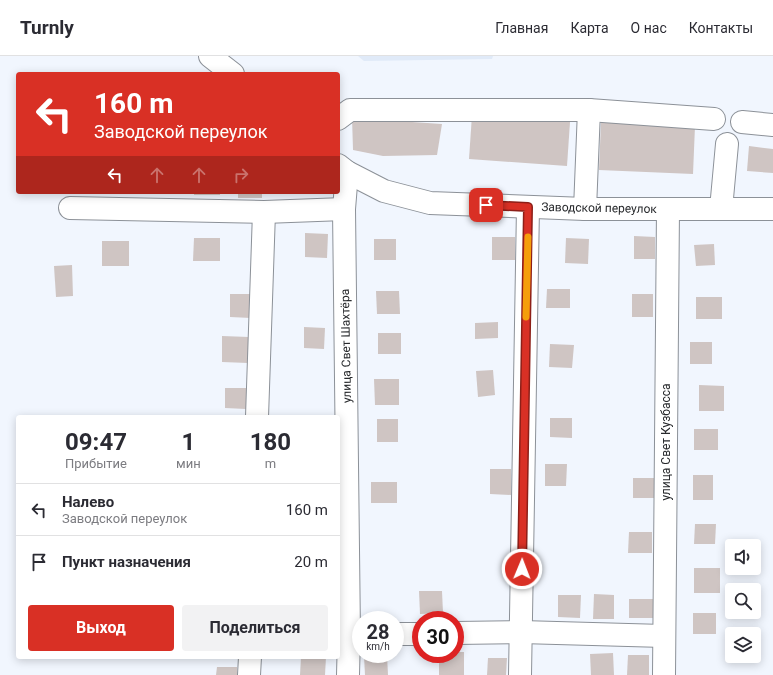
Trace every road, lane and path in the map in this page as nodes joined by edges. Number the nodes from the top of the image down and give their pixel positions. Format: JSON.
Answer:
{"nodes":[{"id":1,"x":210,"y":56,"type":"edge"},
{"id":2,"x":230,"y":72,"type":"edge"},
{"id":3,"x":589,"y":110,"type":"junction"},
{"id":4,"x":340,"y":118,"type":"edge"},
{"id":5,"x":714,"y":119,"type":"dead end"},
{"id":6,"x":742,"y":122,"type":"dead end"},
{"id":7,"x":773,"y":125,"type":"edge"},
{"id":8,"x":728,"y":144,"type":"dead end"},
{"id":9,"x":342,"y":169,"type":"edge"},
{"id":10,"x":528,"y":207,"type":"junction"},
{"id":11,"x":70,"y":208,"type":"dead end"},
{"id":12,"x":344,"y":209,"type":"junction"},
{"id":13,"x":584,"y":209,"type":"junction"},
{"id":14,"x":668,"y":209,"type":"junction"},
{"id":15,"x":721,"y":209,"type":"junction"},
{"id":16,"x":773,"y":209,"type":"edge"},
{"id":17,"x":264,"y":212,"type":"junction"},
{"id":18,"x":257,"y":415,"type":"edge"},
{"id":19,"x":354,"y":611,"type":"edge"},
{"id":20,"x":521,"y":632,"type":"junction"},
{"id":21,"x":464,"y":633,"type":"edge"},
{"id":22,"x":664,"y":636,"type":"junction"},
{"id":23,"x":352,"y":652,"type":"edge"},
{"id":24,"x":250,"y":659,"type":"edge"},
{"id":25,"x":249,"y":675,"type":"edge"},
{"id":26,"x":348,"y":675,"type":"edge"},
{"id":27,"x":520,"y":675,"type":"edge"},
{"id":28,"x":664,"y":675,"type":"edge"}],
"edges":[{"from":1,"to":2,"type":"street"},
{"from":3,"to":4,"type":"street"},
{"from":3,"to":5,"type":"street"},
{"from":3,"to":13,"type":"street"},
{"from":6,"to":7,"type":"street"},
{"from":8,"to":15,"type":"street"},
{"from":9,"to":10,"type":"street","name":"Заводской переулок"},
{"from":9,"to":12,"type":"street","name":"улица Свет Шахтёра"},
{"from":10,"to":13,"type":"street","name":"Заводской переулок"},
{"from":10,"to":20,"type":"street"},
{"from":11,"to":17,"type":"street"},
{"from":12,"to":17,"type":"street"},
{"from":12,"to":19,"type":"street","name":"улица Свет Шахтёра"},
{"from":13,"to":14,"type":"street","name":"Заводской переулок"},
{"from":14,"to":15,"type":"street","name":"Заводской переулок"},
{"from":14,"to":22,"type":"street","name":"улица Свет Кузбасса"},
{"from":15,"to":16,"type":"street","name":"Заводской переулок"},
{"from":17,"to":18,"type":"street"},
{"from":20,"to":21,"type":"street"},
{"from":20,"to":22,"type":"street"},
{"from":20,"to":27,"type":"street"},
{"from":22,"to":28,"type":"street","name":"улица Свет Кузбасса"},
{"from":23,"to":26,"type":"street","name":"улица Свет Шахтёра"},
{"from":24,"to":25,"type":"street"}]}
